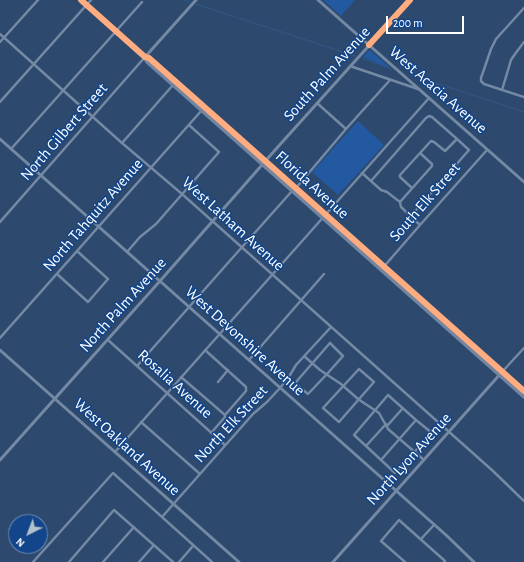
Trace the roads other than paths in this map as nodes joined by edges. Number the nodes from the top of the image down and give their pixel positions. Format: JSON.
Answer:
{"nodes":[{"id":1,"x":38,"y":0,"type":"edge"},
{"id":2,"x":81,"y":0,"type":"edge"},
{"id":3,"x":91,"y":0,"type":"edge"},
{"id":4,"x":196,"y":0,"type":"edge"},
{"id":5,"x":318,"y":0,"type":"edge"},
{"id":6,"x":410,"y":0,"type":"edge"},
{"id":7,"x":142,"y":2,"type":"dead end"},
{"id":8,"x":86,"y":5,"type":"junction"},
{"id":9,"x":524,"y":8,"type":"edge"},
{"id":10,"x":116,"y":31,"type":"junction"},
{"id":11,"x":0,"y":34,"type":"edge"},
{"id":12,"x":4,"y":38,"type":"junction"},
{"id":13,"x":0,"y":42,"type":"edge"},
{"id":14,"x":524,"y":42,"type":"edge"},
{"id":15,"x":369,"y":45,"type":"junction"},
{"id":16,"x":145,"y":57,"type":"junction"},
{"id":17,"x":34,"y":64,"type":"junction"},
{"id":18,"x":350,"y":66,"type":"junction"},
{"id":19,"x":390,"y":80,"type":"junction"},
{"id":20,"x":173,"y":85,"type":"junction"},
{"id":21,"x":419,"y":89,"type":"junction"},
{"id":22,"x":63,"y":90,"type":"junction"},
{"id":23,"x":502,"y":90,"type":"junction"},
{"id":24,"x":191,"y":95,"type":"junction"},
{"id":25,"x":524,"y":97,"type":"edge"},
{"id":26,"x":429,"y":98,"type":"junction"},
{"id":27,"x":0,"y":102,"type":"edge"},
{"id":28,"x":317,"y":103,"type":"junction"},
{"id":29,"x":205,"y":107,"type":"junction"},
{"id":30,"x":202,"y":110,"type":"junction"},
{"id":31,"x":93,"y":117,"type":"junction"},
{"id":32,"x":189,"y":125,"type":"junction"},
{"id":33,"x":346,"y":129,"type":"junction"},
{"id":34,"x":0,"y":139,"type":"edge"},
{"id":35,"x":457,"y":139,"type":"junction"},
{"id":36,"x":122,"y":143,"type":"junction"},
{"id":37,"x":11,"y":149,"type":"junction"},
{"id":38,"x":487,"y":150,"type":"junction"},
{"id":39,"x":420,"y":153,"type":"junction"},
{"id":40,"x":264,"y":163,"type":"junction"},
{"id":41,"x":151,"y":168,"type":"junction"},
{"id":42,"x":363,"y":174,"type":"junction"},
{"id":43,"x":41,"y":176,"type":"junction"},
{"id":44,"x":371,"y":180,"type":"junction"},
{"id":45,"x":524,"y":182,"type":"edge"},
{"id":46,"x":412,"y":188,"type":"junction"},
{"id":47,"x":294,"y":190,"type":"junction"},
{"id":48,"x":182,"y":194,"type":"junction"},
{"id":49,"x":400,"y":202,"type":"junction"},
{"id":50,"x":324,"y":216,"type":"junction"},
{"id":51,"x":411,"y":216,"type":"junction"},
{"id":52,"x":0,"y":222,"type":"edge"},
{"id":53,"x":213,"y":222,"type":"junction"},
{"id":54,"x":420,"y":225,"type":"junction"},
{"id":55,"x":99,"y":227,"type":"junction"},
{"id":56,"x":241,"y":247,"type":"junction"},
{"id":57,"x":77,"y":251,"type":"junction"},
{"id":58,"x":127,"y":252,"type":"junction"},
{"id":59,"x":384,"y":267,"type":"junction"},
{"id":60,"x":381,"y":270,"type":"junction"},
{"id":61,"x":57,"y":274,"type":"junction"},
{"id":62,"x":272,"y":274,"type":"junction"},
{"id":63,"x":324,"y":274,"type":"dead end"},
{"id":64,"x":160,"y":281,"type":"junction"},
{"id":65,"x":302,"y":301,"type":"junction"},
{"id":66,"x":421,"y":305,"type":"junction"},
{"id":67,"x":188,"y":307,"type":"junction"},
{"id":68,"x":331,"y":327,"type":"junction"},
{"id":69,"x":455,"y":330,"type":"junction"},
{"id":70,"x":219,"y":334,"type":"junction"},
{"id":71,"x":0,"y":338,"type":"edge"},
{"id":72,"x":108,"y":340,"type":"junction"},
{"id":73,"x":524,"y":348,"type":"edge"},
{"id":74,"x":0,"y":350,"type":"edge"},
{"id":75,"x":205,"y":350,"type":"junction"},
{"id":76,"x":304,"y":356,"type":"junction"},
{"id":77,"x":249,"y":360,"type":"junction"},
{"id":78,"x":312,"y":363,"type":"junction"},
{"id":79,"x":137,"y":366,"type":"junction"},
{"id":80,"x":228,"y":370,"type":"junction"},
{"id":81,"x":327,"y":374,"type":"junction"},
{"id":82,"x":501,"y":374,"type":"junction"},
{"id":83,"x":182,"y":378,"type":"junction"},
{"id":84,"x":218,"y":382,"type":"dead end"},
{"id":85,"x":344,"y":386,"type":"junction"},
{"id":86,"x":280,"y":388,"type":"junction"},
{"id":87,"x":524,"y":391,"type":"edge"},
{"id":88,"x":167,"y":393,"type":"junction"},
{"id":89,"x":524,"y":397,"type":"edge"},
{"id":90,"x":55,"y":399,"type":"junction"},
{"id":91,"x":359,"y":400,"type":"junction"},
{"id":92,"x":403,"y":408,"type":"junction"},
{"id":93,"x":375,"y":411,"type":"junction"},
{"id":94,"x":225,"y":416,"type":"junction"},
{"id":95,"x":416,"y":420,"type":"junction"},
{"id":96,"x":141,"y":422,"type":"junction"},
{"id":97,"x":387,"y":425,"type":"junction"},
{"id":98,"x":449,"y":432,"type":"junction"},
{"id":99,"x":211,"y":433,"type":"junction"},
{"id":100,"x":400,"y":439,"type":"junction"},
{"id":101,"x":226,"y":446,"type":"junction"},
{"id":102,"x":366,"y":446,"type":"junction"},
{"id":103,"x":115,"y":452,"type":"junction"},
{"id":104,"x":415,"y":452,"type":"junction"},
{"id":105,"x":0,"y":460,"type":"edge"},
{"id":106,"x":381,"y":460,"type":"junction"},
{"id":107,"x":424,"y":460,"type":"junction"},
{"id":108,"x":200,"y":474,"type":"junction"},
{"id":109,"x":396,"y":491,"type":"junction"},
{"id":110,"x":524,"y":501,"type":"edge"},
{"id":111,"x":173,"y":504,"type":"junction"},
{"id":112,"x":162,"y":517,"type":"junction"},
{"id":113,"x":434,"y":525,"type":"junction"},
{"id":114,"x":134,"y":527,"type":"junction"},
{"id":115,"x":421,"y":539,"type":"junction"},
{"id":116,"x":154,"y":545,"type":"junction"},
{"id":117,"x":193,"y":546,"type":"junction"},
{"id":118,"x":33,"y":562,"type":"edge"},
{"id":119,"x":69,"y":562,"type":"edge"},
{"id":120,"x":103,"y":562,"type":"edge"},
{"id":121,"x":139,"y":562,"type":"edge"},
{"id":122,"x":173,"y":562,"type":"edge"},
{"id":123,"x":179,"y":562,"type":"edge"},
{"id":124,"x":212,"y":562,"type":"edge"},
{"id":125,"x":239,"y":562,"type":"edge"},
{"id":126,"x":333,"y":562,"type":"edge"},
{"id":127,"x":405,"y":562,"type":"edge"},
{"id":128,"x":445,"y":562,"type":"edge"},
{"id":129,"x":474,"y":562,"type":"edge"}],
"edges":[{"from":1,"to":12,"type":"street"},
{"from":2,"to":8,"type":"main road","name":"Florida Avenue"},
{"from":3,"to":8,"type":"street"},
{"from":4,"to":16,"type":"street"},
{"from":5,"to":15,"type":"street","name":"West Acacia Avenue"},
{"from":6,"to":15,"type":"street","name":"South Palm Avenue"},
{"from":7,"to":10,"type":"street"},
{"from":8,"to":10,"type":"main road","name":"Florida Avenue"},
{"from":8,"to":17,"type":"street"},
{"from":9,"to":23,"type":"street"},
{"from":10,"to":16,"type":"main road","name":"Florida Avenue"},
{"from":10,"to":22,"type":"street"},
{"from":11,"to":12,"type":"street","name":"West Latham Avenue"},
{"from":12,"to":13,"type":"street"},
{"from":12,"to":17,"type":"street","name":"West Latham Avenue"},
{"from":14,"to":23,"type":"street"},
{"from":15,"to":18,"type":"street","name":"South Palm Avenue"},
{"from":15,"to":21,"type":"street","name":"West Acacia Avenue"},
{"from":16,"to":20,"type":"main road","name":"Florida Avenue"},
{"from":16,"to":24,"type":"main road","name":"Florida Avenue"},
{"from":16,"to":31,"type":"street","name":"North Gilbert Street"},
{"from":17,"to":22,"type":"street","name":"West Latham Avenue"},
{"from":17,"to":27,"type":"street"},
{"from":18,"to":19,"type":"street"},
{"from":18,"to":28,"type":"street","name":"South Palm Avenue"},
{"from":19,"to":21,"type":"street"},
{"from":19,"to":33,"type":"street"},
{"from":20,"to":24,"type":"main road"},
{"from":20,"to":30,"type":"main road","name":"Florida Avenue"},
{"from":20,"to":36,"type":"street"},
{"from":21,"to":26,"type":"street","name":"West Acacia Avenue"},
{"from":22,"to":31,"type":"street","name":"West Latham Avenue"},
{"from":22,"to":37,"type":"street"},
{"from":23,"to":25,"type":"street"},
{"from":24,"to":29,"type":"main road","name":"Florida Avenue"},
{"from":26,"to":38,"type":"street","name":"West Acacia Avenue"},
{"from":26,"to":42,"type":"street"},
{"from":28,"to":33,"type":"street"},
{"from":28,"to":40,"type":"street","name":"South Palm Avenue"},
{"from":29,"to":30,"type":"street","name":"North Tahquitz Avenue"},
{"from":29,"to":40,"type":"main road","name":"Florida Avenue"},
{"from":30,"to":32,"type":"street","name":"North Tahquitz Avenue"},
{"from":30,"to":40,"type":"main road","name":"Florida Avenue"},
{"from":31,"to":36,"type":"street","name":"West Latham Avenue"},
{"from":31,"to":43,"type":"street","name":"North Gilbert Street"},
{"from":32,"to":41,"type":"street","name":"North Tahquitz Avenue"},
{"from":32,"to":48,"type":"street"},
{"from":33,"to":47,"type":"street"},
{"from":34,"to":37,"type":"street","name":"West Devonshire Avenue"},
{"from":35,"to":39,"type":"street"},
{"from":35,"to":44,"type":"street"},
{"from":35,"to":51,"type":"street"},
{"from":36,"to":41,"type":"street","name":"West Latham Avenue"},
{"from":37,"to":43,"type":"street","name":"West Devonshire Avenue"},
{"from":38,"to":45,"type":"street","name":"West Acacia Avenue"},
{"from":38,"to":54,"type":"street","name":"South Elk Street"},
{"from":39,"to":46,"type":"street"},
{"from":39,"to":46,"type":"street"},
{"from":40,"to":47,"type":"main road","name":"Florida Avenue"},
{"from":40,"to":53,"type":"street","name":"North Palm Avenue"},
{"from":41,"to":48,"type":"street","name":"West Latham Avenue"},
{"from":41,"to":55,"type":"street","name":"North Tahquitz Avenue"},
{"from":42,"to":44,"type":"street"},
{"from":42,"to":50,"type":"street"},
{"from":43,"to":52,"type":"street","name":"North Gilbert Street"},
{"from":43,"to":55,"type":"street","name":"West Devonshire Avenue"},
{"from":44,"to":49,"type":"street"},
{"from":46,"to":49,"type":"street"},
{"from":47,"to":50,"type":"main road","name":"Florida Avenue"},
{"from":47,"to":56,"type":"street"},
{"from":48,"to":53,"type":"street","name":"West Latham Avenue"},
{"from":48,"to":58,"type":"street"},
{"from":49,"to":51,"type":"street"},
{"from":50,"to":59,"type":"main road","name":"Florida Avenue"},
{"from":50,"to":60,"type":"main road","name":"Florida Avenue"},
{"from":50,"to":62,"type":"street"},
{"from":51,"to":54,"type":"street"},
{"from":53,"to":56,"type":"street","name":"West Latham Avenue"},
{"from":53,"to":64,"type":"street","name":"North Palm Avenue"},
{"from":54,"to":59,"type":"street","name":"South Elk Street"},
{"from":55,"to":57,"type":"street","name":"North Tahquitz Avenue"},
{"from":55,"to":58,"type":"street","name":"West Devonshire Avenue"},
{"from":56,"to":62,"type":"street","name":"West Latham Avenue"},
{"from":56,"to":67,"type":"street"},
{"from":57,"to":61,"type":"street","name":"North Tahquitz Avenue"},
{"from":57,"to":61,"type":"street"},
{"from":58,"to":64,"type":"street","name":"West Devonshire Avenue"},
{"from":59,"to":60,"type":"street","name":"South Elk Street"},
{"from":59,"to":69,"type":"main road","name":"Florida Avenue"},
{"from":60,"to":66,"type":"main road","name":"Florida Avenue"},
{"from":61,"to":71,"type":"street","name":"North Tahquitz Avenue"},
{"from":62,"to":65,"type":"street","name":"West Latham Avenue"},
{"from":62,"to":70,"type":"street"},
{"from":63,"to":65,"type":"street"},
{"from":64,"to":67,"type":"street","name":"West Devonshire Avenue"},
{"from":64,"to":72,"type":"street","name":"North Palm Avenue"},
{"from":65,"to":68,"type":"street","name":"West Latham Avenue"},
{"from":65,"to":77,"type":"street"},
{"from":66,"to":69,"type":"main road"},
{"from":66,"to":82,"type":"main road","name":"Florida Avenue"},
{"from":67,"to":70,"type":"street","name":"West Devonshire Avenue"},
{"from":67,"to":79,"type":"street"},
{"from":68,"to":76,"type":"street","name":"North Elk Street"},
{"from":68,"to":98,"type":"street","name":"West Latham Avenue"},
{"from":69,"to":82,"type":"main road","name":"Florida Avenue"},
{"from":70,"to":75,"type":"street"},
{"from":70,"to":77,"type":"street","name":"West Devonshire Avenue"},
{"from":72,"to":79,"type":"street","name":"Rosalia Avenue"},
{"from":72,"to":90,"type":"street","name":"North Palm Avenue"},
{"from":73,"to":82,"type":"street"},
{"from":74,"to":90,"type":"street","name":"West Oakland Avenue"},
{"from":75,"to":80,"type":"street"},
{"from":75,"to":83,"type":"street"},
{"from":76,"to":78,"type":"street"},
{"from":76,"to":86,"type":"street","name":"North Elk Street"},
{"from":77,"to":86,"type":"street","name":"West Devonshire Avenue"},
{"from":78,"to":81,"type":"street"},
{"from":78,"to":81,"type":"street"},
{"from":78,"to":81,"type":"street"},
{"from":79,"to":88,"type":"street","name":"Rosalia Avenue"},
{"from":80,"to":84,"type":"street"},
{"from":80,"to":94,"type":"street"},
{"from":81,"to":85,"type":"street"},
{"from":82,"to":87,"type":"main road","name":"Florida Avenue"},
{"from":82,"to":89,"type":"main road","name":"Florida Avenue"},
{"from":82,"to":98,"type":"street","name":"North Lyon Avenue"},
{"from":83,"to":88,"type":"street"},
{"from":83,"to":94,"type":"street"},
{"from":85,"to":91,"type":"street"},
{"from":85,"to":91,"type":"street"},
{"from":85,"to":91,"type":"street"},
{"from":86,"to":101,"type":"street","name":"North Elk Street"},
{"from":86,"to":109,"type":"street","name":"West Devonshire Avenue"},
{"from":88,"to":96,"type":"street"},
{"from":88,"to":99,"type":"street","name":"Rosalia Avenue"},
{"from":90,"to":103,"type":"street","name":"West Oakland Avenue"},
{"from":90,"to":105,"type":"street","name":"North Palm Avenue"},
{"from":91,"to":93,"type":"street"},
{"from":92,"to":93,"type":"street"},
{"from":92,"to":95,"type":"street"},
{"from":92,"to":97,"type":"street"},
{"from":93,"to":97,"type":"street"},
{"from":93,"to":102,"type":"street"},
{"from":94,"to":99,"type":"street"},
{"from":95,"to":100,"type":"street"},
{"from":95,"to":104,"type":"street"},
{"from":96,"to":103,"type":"street"},
{"from":96,"to":108,"type":"street"},
{"from":97,"to":100,"type":"street"},
{"from":97,"to":102,"type":"street"},
{"from":98,"to":107,"type":"street","name":"North Lyon Avenue"},
{"from":98,"to":110,"type":"street","name":"West Latham Avenue"},
{"from":99,"to":101,"type":"street","name":"Rosalia Avenue"},
{"from":100,"to":104,"type":"street"},
{"from":100,"to":106,"type":"street"},
{"from":101,"to":108,"type":"street","name":"North Elk Street"},
{"from":102,"to":106,"type":"street"},
{"from":103,"to":111,"type":"street","name":"West Oakland Avenue"},
{"from":104,"to":106,"type":"street"},
{"from":104,"to":107,"type":"street"},
{"from":107,"to":109,"type":"street","name":"North Lyon Avenue"},
{"from":108,"to":111,"type":"street","name":"North Elk Street"},
{"from":109,"to":113,"type":"street","name":"West Devonshire Avenue"},
{"from":109,"to":126,"type":"street","name":"North Lyon Avenue"},
{"from":111,"to":112,"type":"street","name":"North Elk Street"},
{"from":111,"to":125,"type":"street","name":"West Oakland Avenue"},
{"from":112,"to":117,"type":"street"},
{"from":112,"to":118,"type":"street"},
{"from":113,"to":115,"type":"street"},
{"from":113,"to":129,"type":"street","name":"West Devonshire Avenue"},
{"from":114,"to":116,"type":"street"},
{"from":114,"to":119,"type":"street"},
{"from":114,"to":120,"type":"street"},
{"from":115,"to":127,"type":"street"},
{"from":115,"to":128,"type":"street"},
{"from":116,"to":121,"type":"street"},
{"from":116,"to":122,"type":"street"},
{"from":117,"to":123,"type":"street"},
{"from":117,"to":124,"type":"street"}]}
